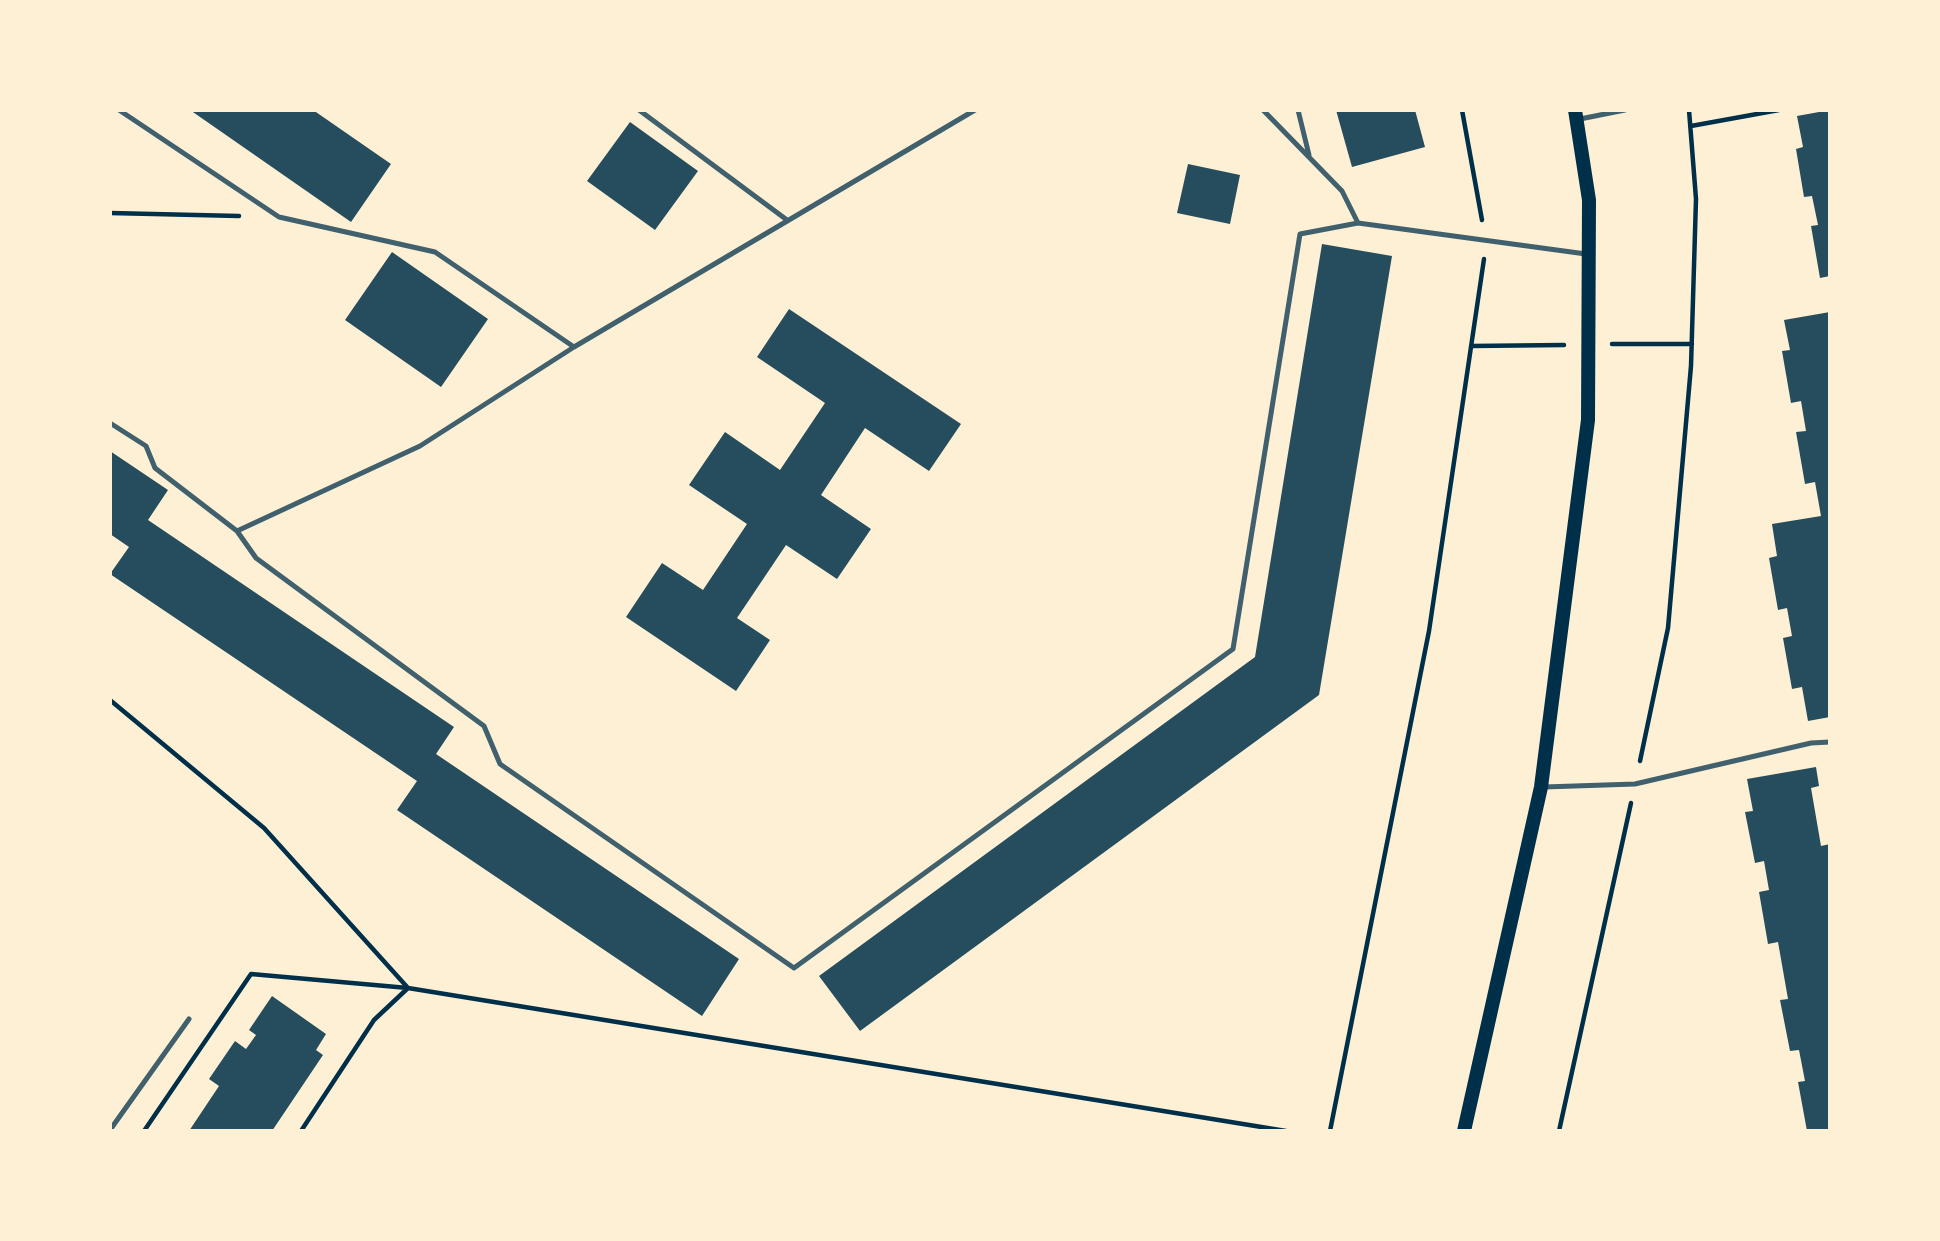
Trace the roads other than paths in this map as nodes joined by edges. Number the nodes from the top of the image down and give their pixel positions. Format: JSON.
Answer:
{"nodes":[{"id":1,"x":119,"y":110,"type":"edge"},
{"id":2,"x":639,"y":110,"type":"edge"},
{"id":3,"x":975,"y":110,"type":"edge"},
{"id":4,"x":1263,"y":110,"type":"edge"},
{"id":5,"x":1298,"y":110,"type":"edge"},
{"id":6,"x":1625,"y":110,"type":"edge"},
{"id":7,"x":1576,"y":115,"type":"edge"},
{"id":8,"x":1310,"y":158,"type":"junction"},
{"id":9,"x":787,"y":220,"type":"junction"},
{"id":10,"x":1358,"y":223,"type":"junction"},
{"id":11,"x":1589,"y":254,"type":"junction"},
{"id":12,"x":574,"y":347,"type":"junction"},
{"id":13,"x":110,"y":424,"type":"edge"},
{"id":14,"x":237,"y":531,"type":"junction"},
{"id":15,"x":1830,"y":742,"type":"edge"},
{"id":16,"x":1541,"y":787,"type":"junction"},
{"id":17,"x":189,"y":1019,"type":"dead end"},
{"id":18,"x":110,"y":1130,"type":"edge"},
{"id":19,"x":1464,"y":1131,"type":"edge"}],
"edges":[{"from":1,"to":12,"type":"lane"},
{"from":2,"to":9,"type":"lane"},
{"from":3,"to":9,"type":"lane"},
{"from":4,"to":8,"type":"lane"},
{"from":5,"to":8,"type":"lane"},
{"from":6,"to":7,"type":"lane"},
{"from":7,"to":11,"type":"main road"},
{"from":8,"to":10,"type":"lane"},
{"from":9,"to":12,"type":"lane"},
{"from":10,"to":11,"type":"lane"},
{"from":10,"to":14,"type":"lane"},
{"from":11,"to":16,"type":"main road"},
{"from":12,"to":14,"type":"lane"},
{"from":13,"to":14,"type":"lane"},
{"from":15,"to":16,"type":"lane"},
{"from":16,"to":19,"type":"main road"},
{"from":17,"to":18,"type":"lane"}]}
